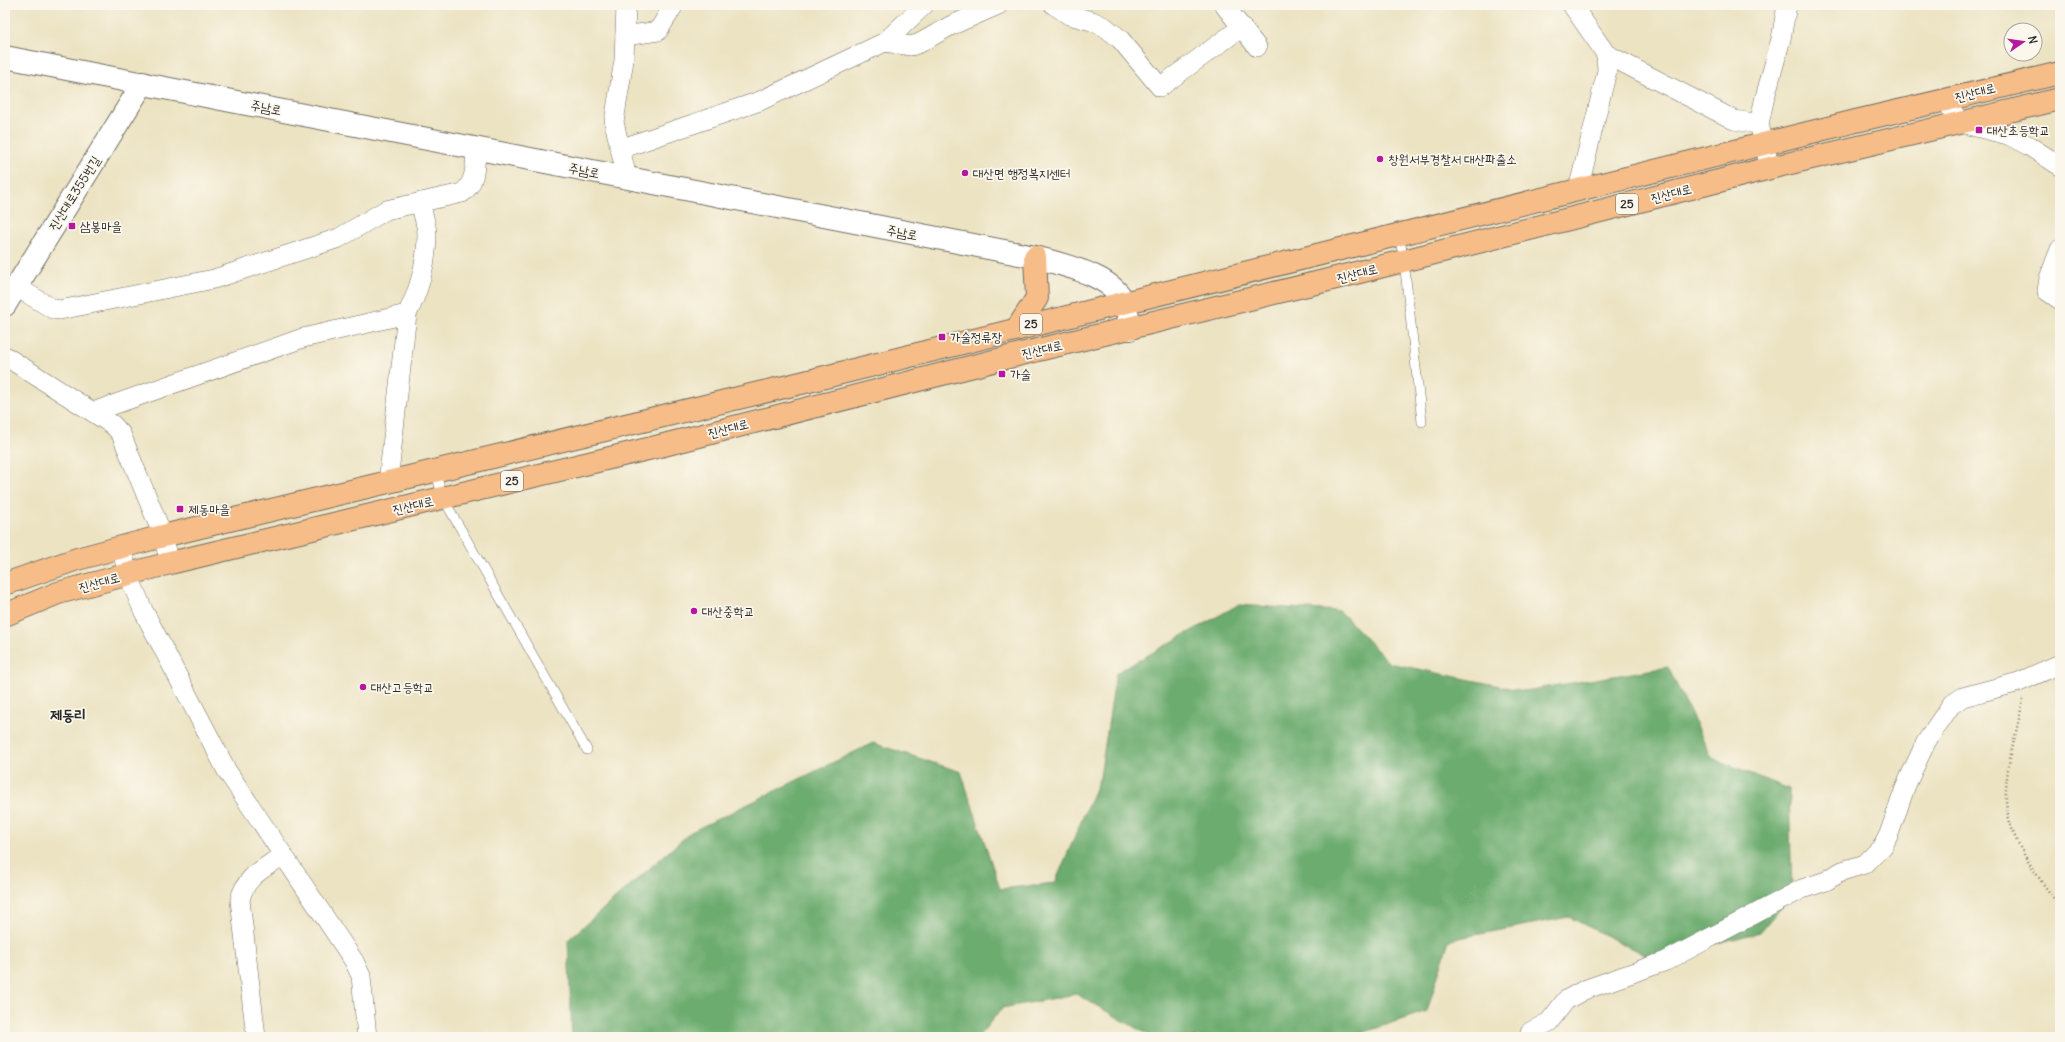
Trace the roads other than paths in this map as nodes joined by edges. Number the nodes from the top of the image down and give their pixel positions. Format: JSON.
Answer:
{"nodes":[{"id":1,"x":626,"y":5,"type":"edge"},
{"id":2,"x":674,"y":5,"type":"edge"},
{"id":3,"x":924,"y":5,"type":"edge"},
{"id":4,"x":998,"y":5,"type":"edge"},
{"id":5,"x":1054,"y":5,"type":"edge"},
{"id":6,"x":1224,"y":5,"type":"edge"},
{"id":7,"x":1572,"y":5,"type":"edge"},
{"id":8,"x":1787,"y":5,"type":"edge"},
{"id":9,"x":1242,"y":28,"type":"junction"},
{"id":10,"x":625,"y":36,"type":"junction"},
{"id":11,"x":885,"y":42,"type":"junction"},
{"id":12,"x":1257,"y":47,"type":"dead end"},
{"id":13,"x":1606,"y":54,"type":"junction"},
{"id":14,"x":5,"y":57,"type":"edge"},
{"id":15,"x":2060,"y":73,"type":"edge"},
{"id":16,"x":143,"y":83,"type":"junction"},
{"id":17,"x":1945,"y":99,"type":"junction"},
{"id":18,"x":2060,"y":99,"type":"edge"},
{"id":19,"x":1960,"y":123,"type":"junction"},
{"id":20,"x":1762,"y":134,"type":"junction"},
{"id":21,"x":620,"y":149,"type":"junction"},
{"id":22,"x":476,"y":150,"type":"junction"},
{"id":23,"x":2060,"y":166,"type":"edge"},
{"id":24,"x":1770,"y":168,"type":"junction"},
{"id":25,"x":627,"y":178,"type":"junction"},
{"id":26,"x":1578,"y":190,"type":"junction"},
{"id":27,"x":420,"y":202,"type":"junction"},
{"id":28,"x":1399,"y":235,"type":"junction"},
{"id":29,"x":2060,"y":249,"type":"edge"},
{"id":30,"x":1035,"y":257,"type":"junction"},
{"id":31,"x":1404,"y":261,"type":"junction"},
{"id":32,"x":10,"y":295,"type":"edge"},
{"id":33,"x":2060,"y":300,"type":"edge"},
{"id":34,"x":1125,"y":303,"type":"junction"},
{"id":35,"x":406,"y":314,"type":"junction"},
{"id":36,"x":1018,"y":327,"type":"junction"},
{"id":37,"x":1130,"y":329,"type":"junction"},
{"id":38,"x":5,"y":356,"type":"edge"},
{"id":39,"x":93,"y":412,"type":"junction"},
{"id":40,"x":1422,"y":422,"type":"dead end"},
{"id":41,"x":435,"y":470,"type":"junction"},
{"id":42,"x":388,"y":482,"type":"junction"},
{"id":43,"x":443,"y":498,"type":"junction"},
{"id":44,"x":163,"y":536,"type":"junction"},
{"id":45,"x":121,"y":547,"type":"junction"},
{"id":46,"x":170,"y":563,"type":"junction"},
{"id":47,"x":128,"y":574,"type":"junction"},
{"id":48,"x":5,"y":584,"type":"edge"},
{"id":49,"x":5,"y":615,"type":"edge"},
{"id":50,"x":2060,"y":664,"type":"edge"},
{"id":51,"x":587,"y":750,"type":"dead end"},
{"id":52,"x":283,"y":855,"type":"junction"},
{"id":53,"x":1530,"y":1032,"type":"dead end"},
{"id":54,"x":256,"y":1037,"type":"edge"},
{"id":55,"x":367,"y":1037,"type":"edge"}],
"edges":[{"from":1,"to":10,"type":"street"},
{"from":2,"to":10,"type":"street"},
{"from":3,"to":11,"type":"street"},
{"from":4,"to":11,"type":"street"},
{"from":5,"to":9,"type":"street"},
{"from":6,"to":9,"type":"street"},
{"from":7,"to":13,"type":"street"},
{"from":8,"to":20,"type":"street"},
{"from":9,"to":12,"type":"street"},
{"from":10,"to":21,"type":"street"},
{"from":11,"to":21,"type":"street"},
{"from":13,"to":20,"type":"street"},
{"from":13,"to":26,"type":"street"},
{"from":14,"to":16,"type":"street","name":"주남로"},
{"from":15,"to":17,"type":"main road","name":"진산대로","number":"25"},
{"from":16,"to":22,"type":"street","name":"주남로"},
{"from":16,"to":32,"type":"street","name":"진산대로355번길"},
{"from":17,"to":19,"type":"street"},
{"from":17,"to":20,"type":"main road","name":"진산대로","number":"25"},
{"from":18,"to":19,"type":"main road","name":"진산대로","number":"25"},
{"from":19,"to":23,"type":"street"},
{"from":19,"to":24,"type":"main road","name":"진산대로","number":"25"},
{"from":20,"to":24,"type":"street"},
{"from":20,"to":26,"type":"main road","name":"진산대로","number":"25"},
{"from":21,"to":25,"type":"street"},
{"from":22,"to":25,"type":"street","name":"주남로"},
{"from":22,"to":27,"type":"street"},
{"from":24,"to":31,"type":"main road","name":"진산대로","number":"25"},
{"from":25,"to":30,"type":"street","name":"주남로"},
{"from":26,"to":28,"type":"main road","name":"진산대로","number":"25"},
{"from":27,"to":32,"type":"street"},
{"from":27,"to":35,"type":"street"},
{"from":28,"to":31,"type":"lane"},
{"from":28,"to":34,"type":"main road","name":"진산대로","number":"25"},
{"from":29,"to":33,"type":"street"},
{"from":30,"to":34,"type":"street","name":"주남로"},
{"from":30,"to":36,"type":"main road"},
{"from":31,"to":37,"type":"main road","name":"진산대로","number":"25"},
{"from":31,"to":40,"type":"lane"},
{"from":34,"to":36,"type":"main road","name":"진산대로","number":"25"},
{"from":34,"to":37,"type":"street"},
{"from":35,"to":39,"type":"street"},
{"from":35,"to":42,"type":"street"},
{"from":36,"to":41,"type":"main road","name":"진산대로","number":"25"},
{"from":37,"to":43,"type":"main road","name":"진산대로","number":"25"},
{"from":38,"to":39,"type":"street"},
{"from":39,"to":44,"type":"street"},
{"from":41,"to":42,"type":"main road","name":"진산대로","number":"25"},
{"from":41,"to":43,"type":"lane"},
{"from":42,"to":44,"type":"main road","name":"진산대로","number":"25"},
{"from":43,"to":46,"type":"main road","name":"진산대로","number":"25"},
{"from":43,"to":51,"type":"lane"},
{"from":44,"to":45,"type":"main road","name":"진산대로","number":"25"},
{"from":44,"to":46,"type":"street"},
{"from":45,"to":47,"type":"street"},
{"from":45,"to":48,"type":"main road","name":"진산대로","number":"25"},
{"from":46,"to":47,"type":"main road","name":"진산대로","number":"25"},
{"from":47,"to":49,"type":"main road","name":"진산대로","number":"25"},
{"from":47,"to":52,"type":"street"},
{"from":50,"to":53,"type":"street"},
{"from":52,"to":54,"type":"street"},
{"from":52,"to":55,"type":"street"}]}
